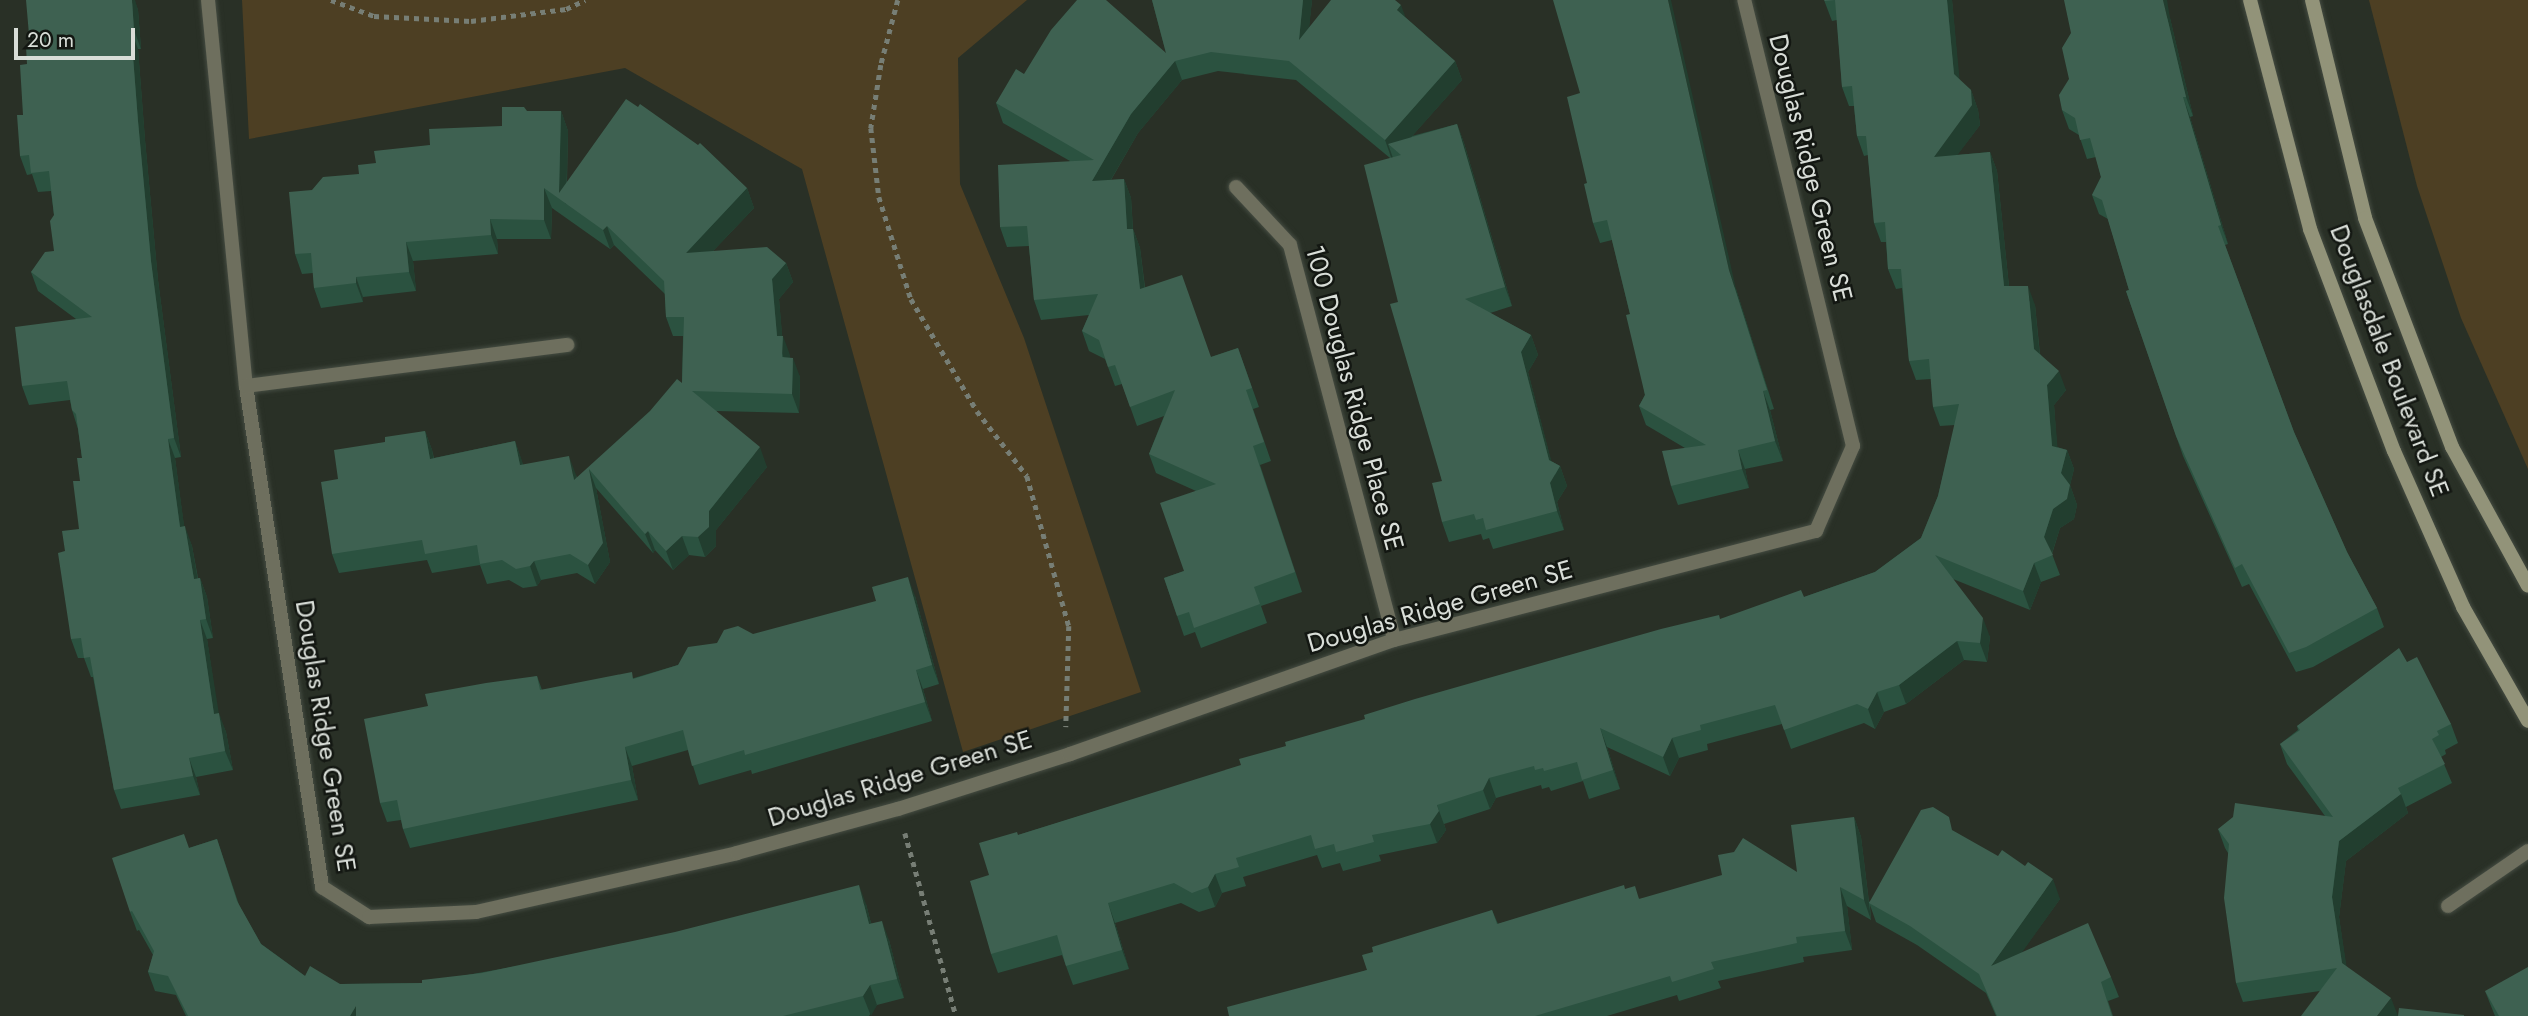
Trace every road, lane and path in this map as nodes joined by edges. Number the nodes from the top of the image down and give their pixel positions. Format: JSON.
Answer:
{"nodes":[{"id":1,"x":208,"y":0,"type":"edge"},
{"id":2,"x":331,"y":0,"type":"edge"},
{"id":3,"x":585,"y":0,"type":"edge"},
{"id":4,"x":898,"y":0,"type":"edge"},
{"id":5,"x":1744,"y":0,"type":"edge"},
{"id":6,"x":2250,"y":0,"type":"edge"},
{"id":7,"x":2312,"y":0,"type":"edge"},
{"id":8,"x":1236,"y":187,"type":"dead end"},
{"id":9,"x":567,"y":345,"type":"dead end"},
{"id":10,"x":246,"y":386,"type":"junction"},
{"id":11,"x":2528,"y":586,"type":"edge"},
{"id":12,"x":1394,"y":640,"type":"junction"},
{"id":13,"x":2528,"y":721,"type":"edge"},
{"id":14,"x":1070,"y":754,"type":"junction"},
{"id":15,"x":898,"y":809,"type":"junction"},
{"id":16,"x":2528,"y":851,"type":"edge"},
{"id":17,"x":2448,"y":906,"type":"dead end"},
{"id":18,"x":956,"y":1016,"type":"edge"}],
"edges":[{"from":1,"to":10,"type":"street","name":"Douglas Ridge Green SE"},
{"from":2,"to":3,"type":"path"},
{"from":4,"to":14,"type":"path"},
{"from":5,"to":12,"type":"street","name":"Douglas Ridge Green SE"},
{"from":6,"to":13,"type":"street","name":"Douglasdale Boulevard SE"},
{"from":7,"to":11,"type":"street","name":"Douglasdale Boulevard SE"},
{"from":8,"to":12,"type":"street","name":"100 Douglas Ridge Place SE"},
{"from":9,"to":10,"type":"street"},
{"from":10,"to":15,"type":"street","name":"Douglas Ridge Green SE"},
{"from":12,"to":14,"type":"street","name":"Douglas Ridge Green SE"},
{"from":14,"to":15,"type":"street","name":"Douglas Ridge Green SE"},
{"from":15,"to":18,"type":"path"},
{"from":16,"to":17,"type":"street"}]}
